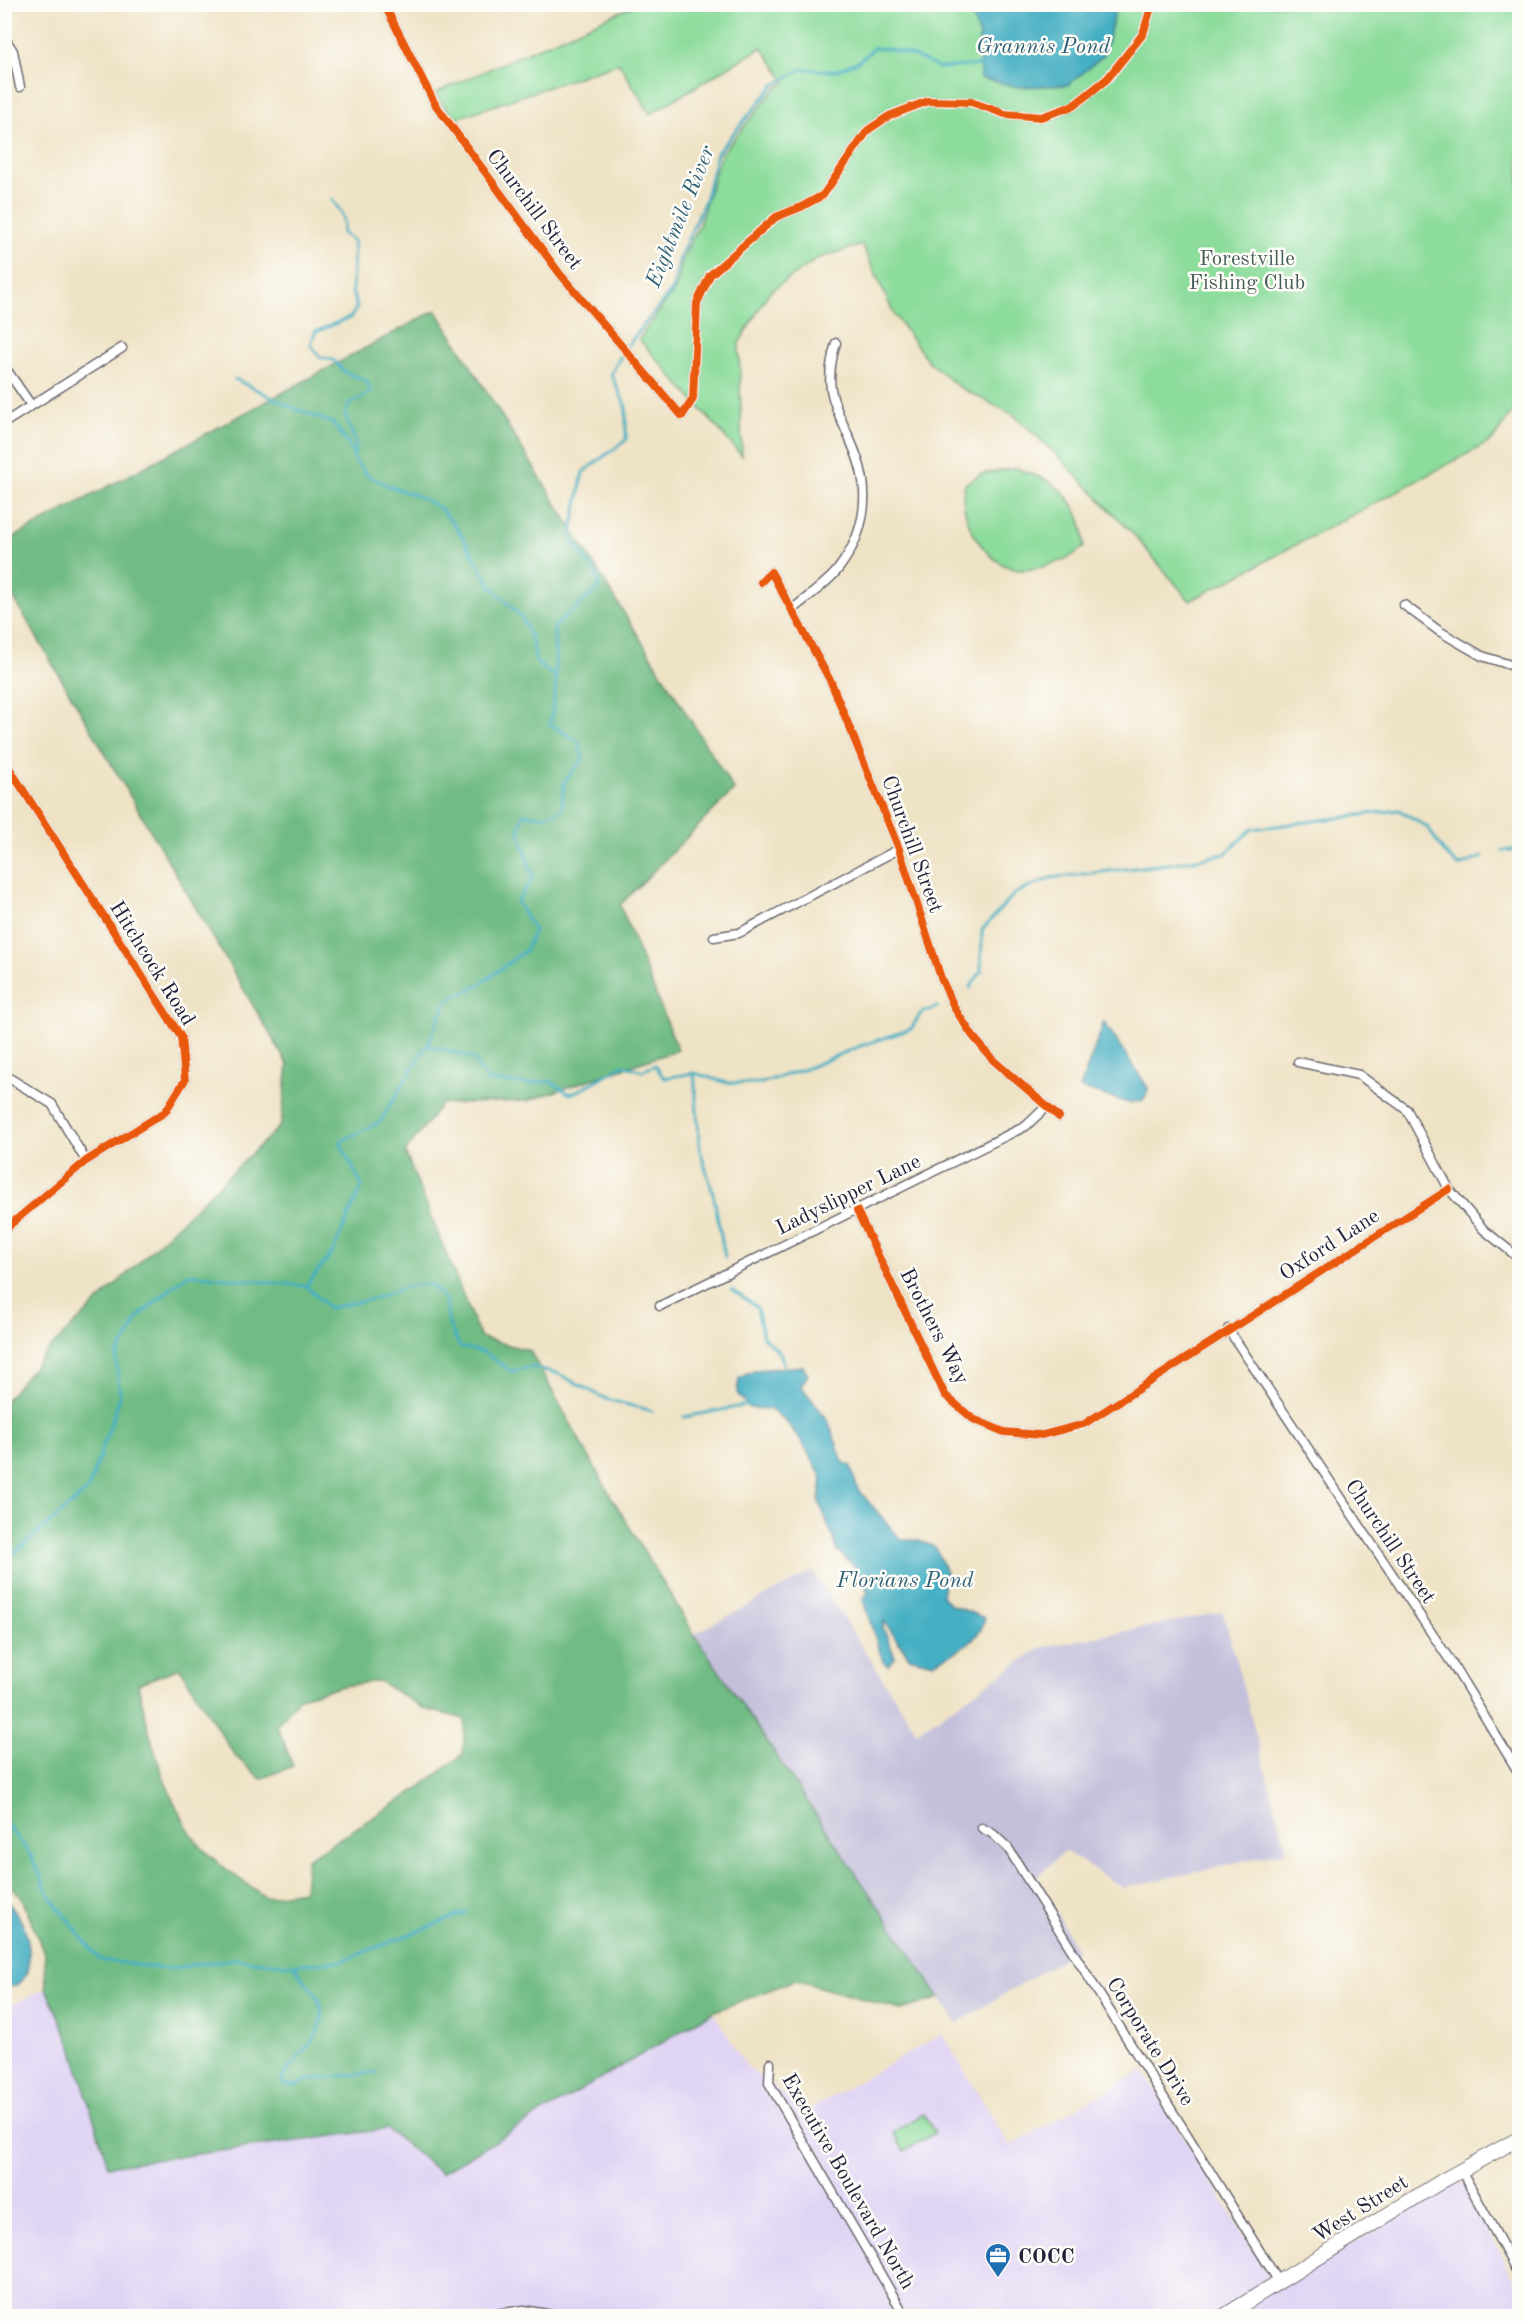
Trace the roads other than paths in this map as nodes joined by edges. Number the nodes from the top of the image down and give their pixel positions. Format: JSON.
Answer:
{"nodes":[{"id":1,"x":384,"y":4,"type":"edge"},
{"id":2,"x":1152,"y":4,"type":"edge"},
{"id":3,"x":4,"y":37,"type":"edge"},
{"id":4,"x":20,"y":87,"type":"dead end"},
{"id":5,"x":836,"y":343,"type":"dead end"},
{"id":6,"x":122,"y":348,"type":"dead end"},
{"id":7,"x":4,"y":366,"type":"edge"},
{"id":8,"x":31,"y":405,"type":"junction"},
{"id":9,"x":4,"y":423,"type":"edge"},
{"id":10,"x":761,"y":582,"type":"dead end"},
{"id":11,"x":1404,"y":605,"type":"dead end"},
{"id":12,"x":793,"y":609,"type":"junction"},
{"id":13,"x":1520,"y":668,"type":"edge"},
{"id":14,"x":4,"y":760,"type":"edge"},
{"id":15,"x":898,"y":849,"type":"junction"},
{"id":16,"x":714,"y":936,"type":"dead end"},
{"id":17,"x":1299,"y":1062,"type":"dead end"},
{"id":18,"x":4,"y":1075,"type":"edge"},
{"id":19,"x":1046,"y":1107,"type":"junction"},
{"id":20,"x":1059,"y":1117,"type":"dead end"},
{"id":21,"x":86,"y":1161,"type":"junction"},
{"id":22,"x":1449,"y":1189,"type":"junction"},
{"id":23,"x":857,"y":1210,"type":"junction"},
{"id":24,"x":4,"y":1232,"type":"edge"},
{"id":25,"x":1520,"y":1258,"type":"edge"},
{"id":26,"x":660,"y":1306,"type":"dead end"},
{"id":27,"x":1228,"y":1329,"type":"junction"},
{"id":28,"x":1520,"y":1775,"type":"edge"},
{"id":29,"x":982,"y":1828,"type":"dead end"},
{"id":30,"x":770,"y":2063,"type":"dead end"},
{"id":31,"x":1520,"y":2139,"type":"edge"},
{"id":32,"x":1461,"y":2170,"type":"junction"},
{"id":33,"x":1520,"y":2277,"type":"edge"},
{"id":34,"x":1279,"y":2282,"type":"junction"},
{"id":35,"x":481,"y":2316,"type":"edge"},
{"id":36,"x":558,"y":2316,"type":"edge"},
{"id":37,"x":905,"y":2316,"type":"edge"},
{"id":38,"x":1224,"y":2316,"type":"edge"}],
"edges":[{"from":1,"to":2,"type":"street","name":"Churchill Street"},
{"from":3,"to":4,"type":"street"},
{"from":5,"to":12,"type":"street"},
{"from":6,"to":8,"type":"street"},
{"from":7,"to":8,"type":"street"},
{"from":8,"to":9,"type":"street"},
{"from":10,"to":12,"type":"street","name":"Churchill Street"},
{"from":11,"to":13,"type":"street"},
{"from":12,"to":15,"type":"street","name":"Churchill Street"},
{"from":14,"to":21,"type":"street","name":"Hitchcock Road"},
{"from":15,"to":16,"type":"street"},
{"from":15,"to":19,"type":"street","name":"Churchill Street"},
{"from":17,"to":22,"type":"street"},
{"from":18,"to":21,"type":"street"},
{"from":19,"to":20,"type":"street","name":"Churchill Street"},
{"from":19,"to":23,"type":"street","name":"Ladyslipper Lane"},
{"from":21,"to":24,"type":"street","name":"Hitchcock Road"},
{"from":22,"to":25,"type":"street"},
{"from":22,"to":27,"type":"street","name":"Oxford Lane"},
{"from":23,"to":26,"type":"street","name":"Ladyslipper Lane"},
{"from":23,"to":27,"type":"street","name":"Brothers Way"},
{"from":27,"to":28,"type":"street","name":"Churchill Street"},
{"from":29,"to":34,"type":"street","name":"Corporate Drive"},
{"from":30,"to":37,"type":"street","name":"Executive Boulevard North"},
{"from":31,"to":32,"type":"main road","name":"West Street"},
{"from":32,"to":33,"type":"street"},
{"from":32,"to":34,"type":"main road","name":"West Street"},
{"from":34,"to":38,"type":"main road","name":"West Street"},
{"from":35,"to":36,"type":"street"}]}
